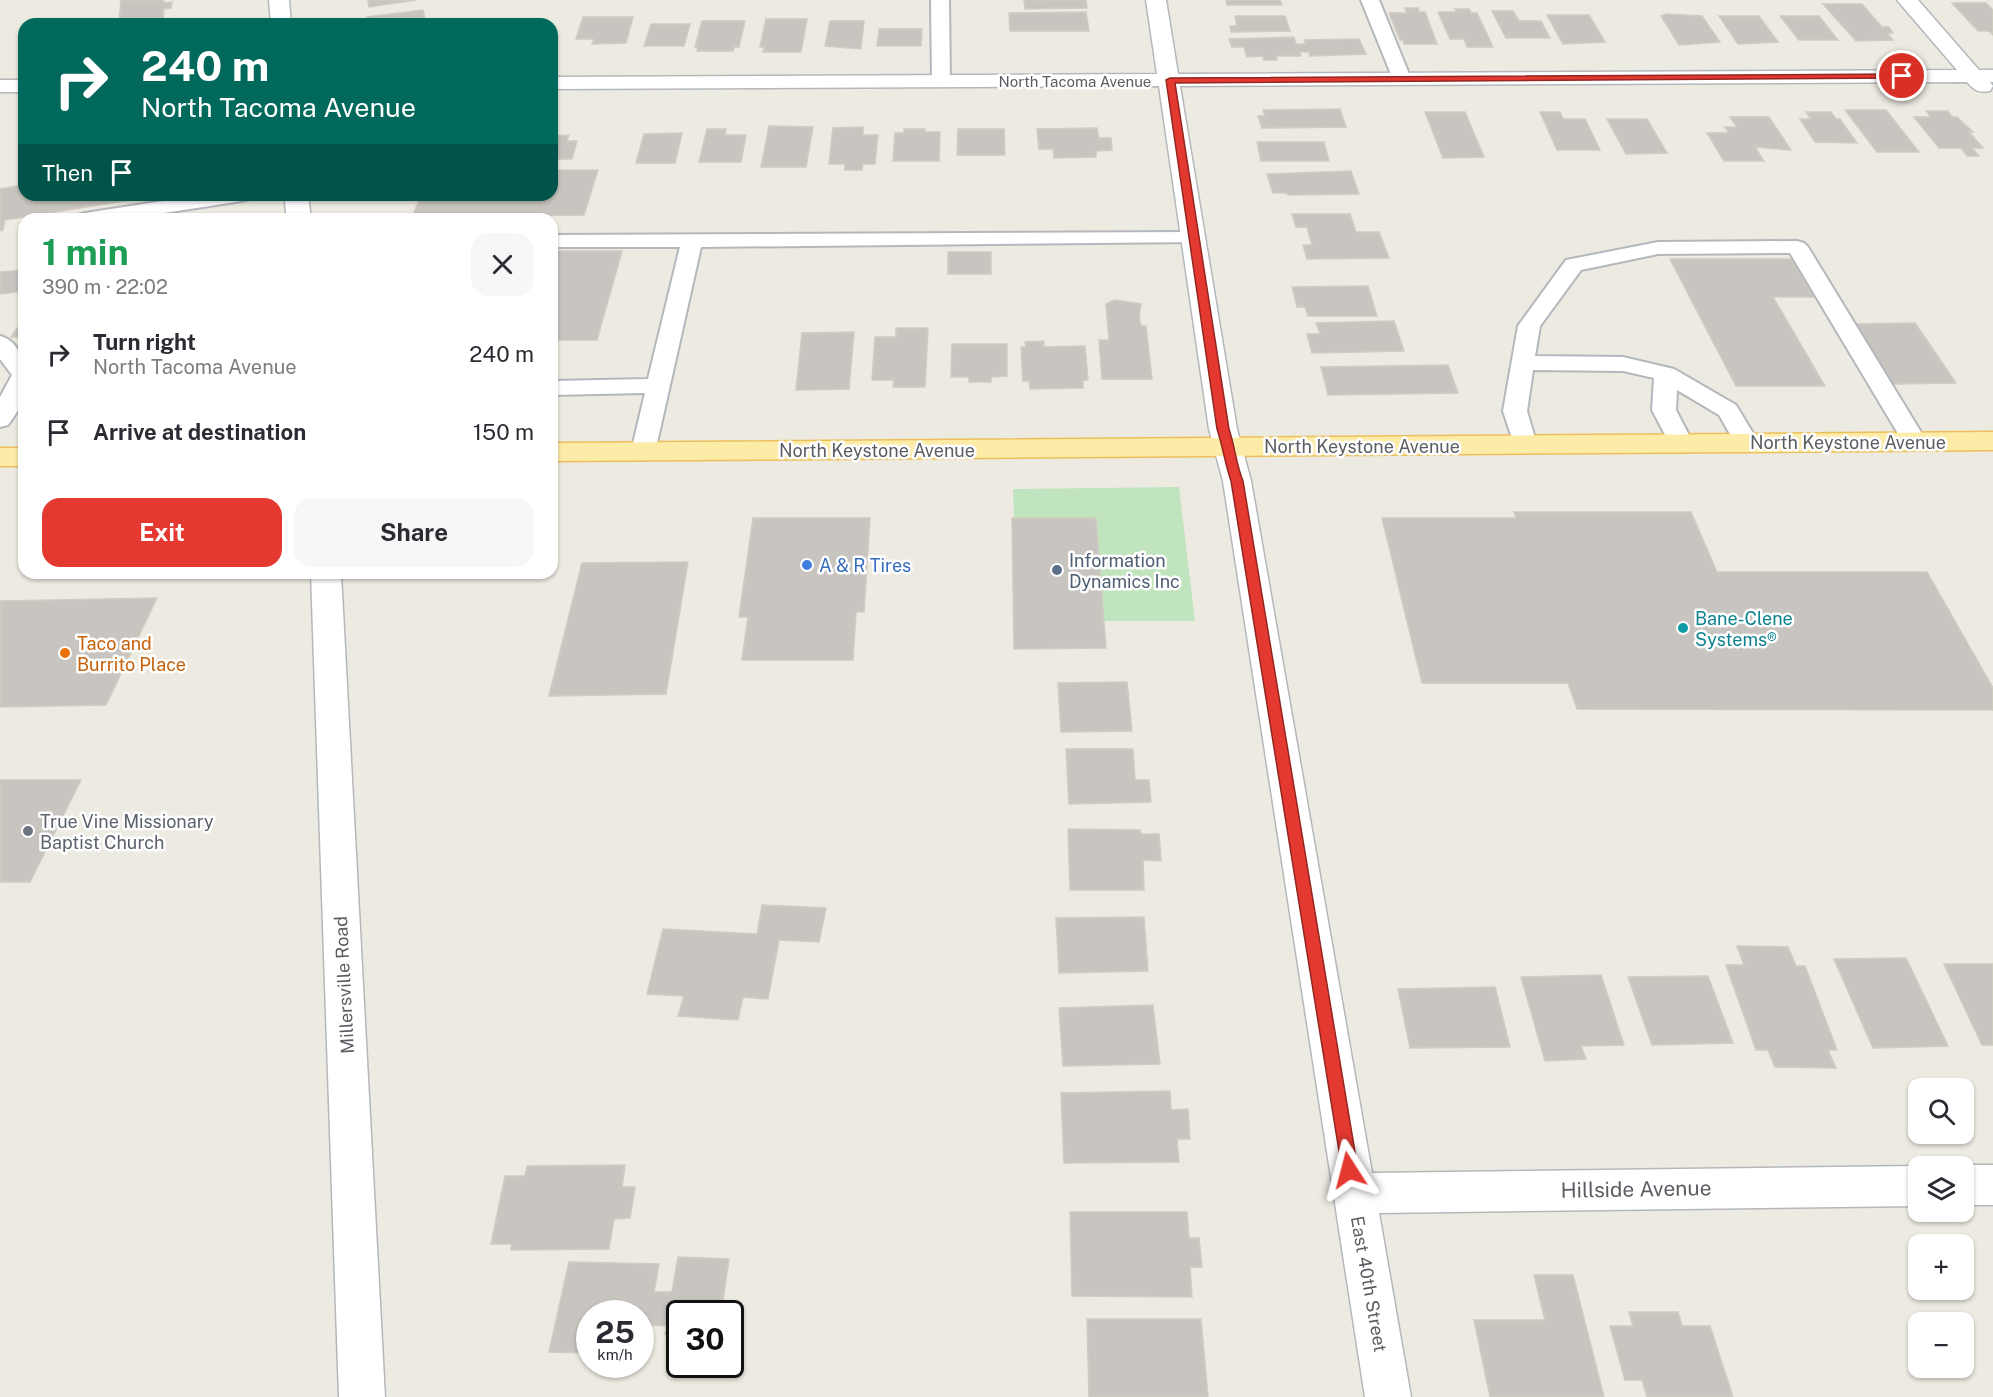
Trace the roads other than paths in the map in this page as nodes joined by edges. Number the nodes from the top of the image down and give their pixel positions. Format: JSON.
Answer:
{"nodes":[{"id":1,"x":279,"y":0,"type":"edge"},
{"id":2,"x":940,"y":0,"type":"edge"},
{"id":3,"x":1156,"y":0,"type":"edge"},
{"id":4,"x":1370,"y":0,"type":"edge"},
{"id":5,"x":1907,"y":0,"type":"edge"},
{"id":6,"x":280,"y":18,"type":"edge"},
{"id":7,"x":1983,"y":76,"type":"edge"},
{"id":8,"x":1402,"y":79,"type":"junction"},
{"id":9,"x":1170,"y":80,"type":"junction"},
{"id":10,"x":940,"y":82,"type":"junction"},
{"id":11,"x":558,"y":83,"type":"edge"},
{"id":12,"x":0,"y":86,"type":"edge"},
{"id":13,"x":18,"y":86,"type":"edge"},
{"id":14,"x":1993,"y":98,"type":"edge"},
{"id":15,"x":203,"y":201,"type":"edge"},
{"id":16,"x":124,"y":213,"type":"edge"},
{"id":17,"x":1194,"y":238,"type":"junction"},
{"id":18,"x":692,"y":240,"type":"junction"},
{"id":19,"x":558,"y":241,"type":"edge"},
{"id":20,"x":0,"y":343,"type":"edge"},
{"id":21,"x":1522,"y":363,"type":"junction"},
{"id":22,"x":18,"y":367,"type":"edge"},
{"id":23,"x":1666,"y":374,"type":"junction"},
{"id":24,"x":18,"y":384,"type":"edge"},
{"id":25,"x":658,"y":386,"type":"junction"},
{"id":26,"x":558,"y":388,"type":"edge"},
{"id":27,"x":0,"y":420,"type":"edge"},
{"id":28,"x":1993,"y":441,"type":"edge"},
{"id":29,"x":1915,"y":442,"type":"junction"},
{"id":30,"x":1681,"y":443,"type":"junction"},
{"id":31,"x":1748,"y":443,"type":"junction"},
{"id":32,"x":1525,"y":444,"type":"junction"},
{"id":33,"x":1229,"y":447,"type":"junction"},
{"id":34,"x":558,"y":452,"type":"edge"},
{"id":35,"x":643,"y":452,"type":"junction"},
{"id":36,"x":0,"y":457,"type":"edge"},
{"id":37,"x":18,"y":457,"type":"edge"},
{"id":38,"x":326,"y":579,"type":"edge"},
{"id":39,"x":1974,"y":1185,"type":"edge"},
{"id":40,"x":1993,"y":1185,"type":"edge"},
{"id":41,"x":1908,"y":1186,"type":"edge"},
{"id":42,"x":1353,"y":1193,"type":"junction"},
{"id":43,"x":362,"y":1397,"type":"edge"},
{"id":44,"x":1388,"y":1397,"type":"edge"}],
"edges":[{"from":1,"to":6,"type":"street"},
{"from":2,"to":10,"type":"lane"},
{"from":3,"to":9,"type":"street","name":"East 40th Street"},
{"from":4,"to":8,"type":"lane"},
{"from":5,"to":7,"type":"street"},
{"from":7,"to":8,"type":"street","name":"North Tacoma Avenue"},
{"from":7,"to":14,"type":"street"},
{"from":8,"to":9,"type":"street","name":"North Tacoma Avenue"},
{"from":9,"to":10,"type":"street","name":"North Tacoma Avenue"},
{"from":9,"to":17,"type":"street","name":"East 40th Street"},
{"from":10,"to":11,"type":"street","name":"North Tacoma Avenue"},
{"from":12,"to":13,"type":"street"},
{"from":15,"to":16,"type":"lane"},
{"from":17,"to":18,"type":"lane"},
{"from":17,"to":33,"type":"street","name":"East 40th Street"},
{"from":18,"to":19,"type":"lane"},
{"from":18,"to":25,"type":"lane"},
{"from":20,"to":22,"type":"lane"},
{"from":21,"to":23,"type":"lane"},
{"from":21,"to":29,"type":"lane"},
{"from":21,"to":32,"type":"lane"},
{"from":23,"to":30,"type":"lane"},
{"from":23,"to":31,"type":"lane"},
{"from":24,"to":27,"type":"lane"},
{"from":25,"to":26,"type":"lane"},
{"from":25,"to":35,"type":"lane"},
{"from":28,"to":29,"type":"main road","name":"North Keystone Avenue"},
{"from":29,"to":31,"type":"main road","name":"North Keystone Avenue"},
{"from":30,"to":31,"type":"main road","name":"North Keystone Avenue"},
{"from":30,"to":32,"type":"main road","name":"North Keystone Avenue"},
{"from":32,"to":33,"type":"main road","name":"North Keystone Avenue"},
{"from":33,"to":35,"type":"main road","name":"North Keystone Avenue"},
{"from":33,"to":42,"type":"street","name":"East 40th Street"},
{"from":34,"to":35,"type":"main road","name":"North Keystone Avenue"},
{"from":36,"to":37,"type":"main road"},
{"from":38,"to":43,"type":"street","name":"Millersville Road"},
{"from":39,"to":40,"type":"street"},
{"from":41,"to":42,"type":"street","name":"Hillside Avenue"},
{"from":42,"to":44,"type":"street","name":"East 40th Street"}]}
